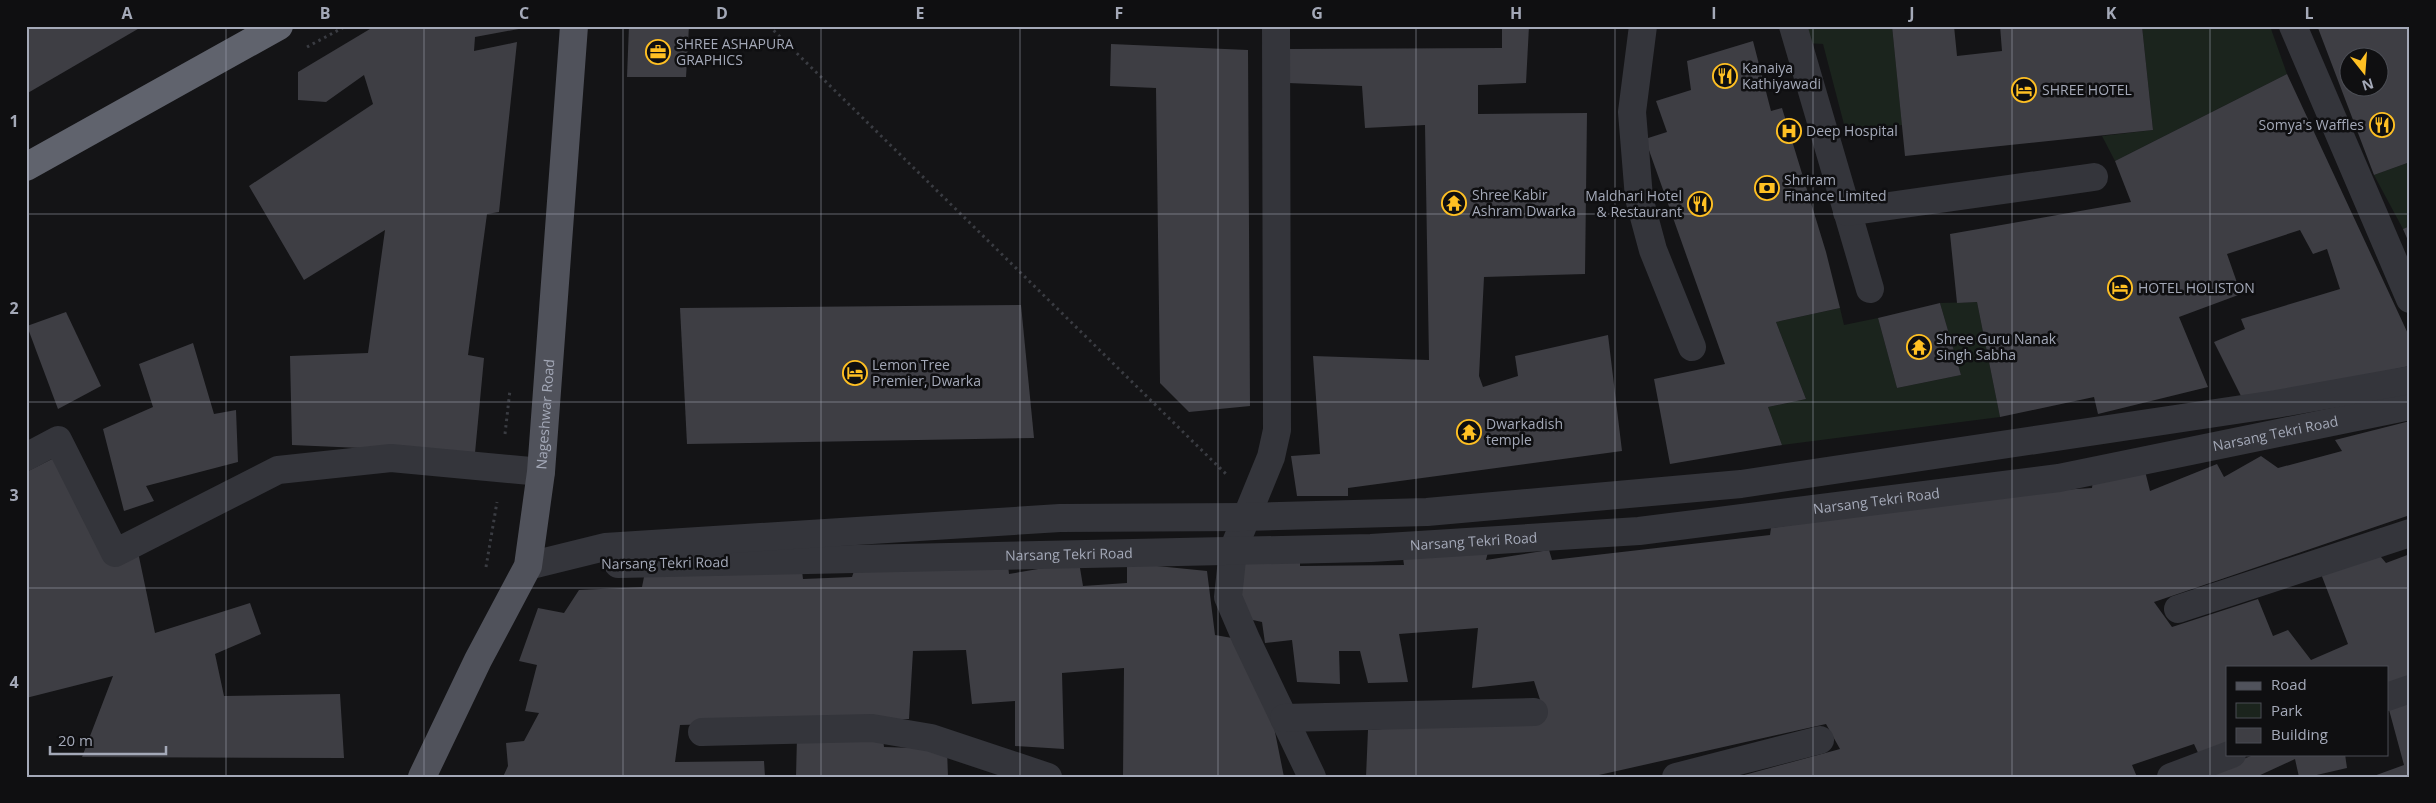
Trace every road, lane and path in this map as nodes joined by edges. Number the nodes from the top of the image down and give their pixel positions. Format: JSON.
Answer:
{"nodes":[{"id":1,"x":279,"y":26,"type":"edge"},
{"id":2,"x":574,"y":26,"type":"edge"},
{"id":3,"x":769,"y":26,"type":"edge"},
{"id":4,"x":1276,"y":26,"type":"edge"},
{"id":5,"x":1643,"y":26,"type":"edge"},
{"id":6,"x":1793,"y":26,"type":"edge"},
{"id":7,"x":2293,"y":26,"type":"edge"},
{"id":8,"x":26,"y":166,"type":"edge"},
{"id":9,"x":2094,"y":177,"type":"dead end"},
{"id":10,"x":1847,"y":212,"type":"junction"},
{"id":11,"x":1870,"y":289,"type":"dead end"},
{"id":12,"x":2410,"y":299,"type":"edge"},
{"id":13,"x":1692,"y":347,"type":"dead end"},
{"id":14,"x":2410,"y":380,"type":"edge"},
{"id":15,"x":511,"y":381,"type":"dead end"},
{"id":16,"x":2410,"y":406,"type":"edge"},
{"id":17,"x":26,"y":457,"type":"edge"},
{"id":18,"x":501,"y":469,"type":"junction"},
{"id":19,"x":541,"y":472,"type":"junction"},
{"id":20,"x":1245,"y":517,"type":"junction"},
{"id":21,"x":2410,"y":533,"type":"edge"},
{"id":22,"x":1233,"y":550,"type":"junction"},
{"id":23,"x":528,"y":566,"type":"junction"},
{"id":24,"x":485,"y":573,"type":"dead end"},
{"id":25,"x":2178,"y":609,"type":"dead end"},
{"id":26,"x":2410,"y":689,"type":"edge"},
{"id":27,"x":2388,"y":697,"type":"edge"},
{"id":28,"x":1534,"y":712,"type":"dead end"},
{"id":29,"x":1284,"y":718,"type":"junction"},
{"id":30,"x":702,"y":732,"type":"dead end"},
{"id":31,"x":1820,"y":740,"type":"dead end"},
{"id":32,"x":2227,"y":756,"type":"edge"},
{"id":33,"x":422,"y":777,"type":"edge"},
{"id":34,"x":1048,"y":777,"type":"edge"},
{"id":35,"x":1312,"y":777,"type":"edge"},
{"id":36,"x":1676,"y":777,"type":"edge"},
{"id":37,"x":2171,"y":777,"type":"edge"}],
"edges":[{"from":1,"to":8,"type":"highway"},
{"from":2,"to":19,"type":"main road","name":"Nageshwar Road"},
{"from":3,"to":20,"type":"path"},
{"from":4,"to":20,"type":"street"},
{"from":5,"to":13,"type":"street"},
{"from":6,"to":10,"type":"street"},
{"from":7,"to":12,"type":"street"},
{"from":9,"to":10,"type":"street"},
{"from":10,"to":11,"type":"street"},
{"from":14,"to":20,"type":"street","name":"Narsang Tekri Road"},
{"from":15,"to":18,"type":"path"},
{"from":16,"to":22,"type":"street","name":"Narsang Tekri Road"},
{"from":17,"to":18,"type":"street"},
{"from":18,"to":19,"type":"street"},
{"from":18,"to":24,"type":"path"},
{"from":19,"to":23,"type":"main road","name":"Nageshwar Road"},
{"from":20,"to":22,"type":"street"},
{"from":20,"to":23,"type":"street","name":"Narsang Tekri Road"},
{"from":21,"to":25,"type":"street"},
{"from":22,"to":23,"type":"street","name":"Narsang Tekri Road"},
{"from":22,"to":29,"type":"street"},
{"from":23,"to":33,"type":"main road","name":"Nageshwar Road"},
{"from":26,"to":27,"type":"street"},
{"from":28,"to":29,"type":"street"},
{"from":29,"to":35,"type":"street"},
{"from":30,"to":34,"type":"street"},
{"from":31,"to":36,"type":"street"},
{"from":32,"to":37,"type":"street"}]}
